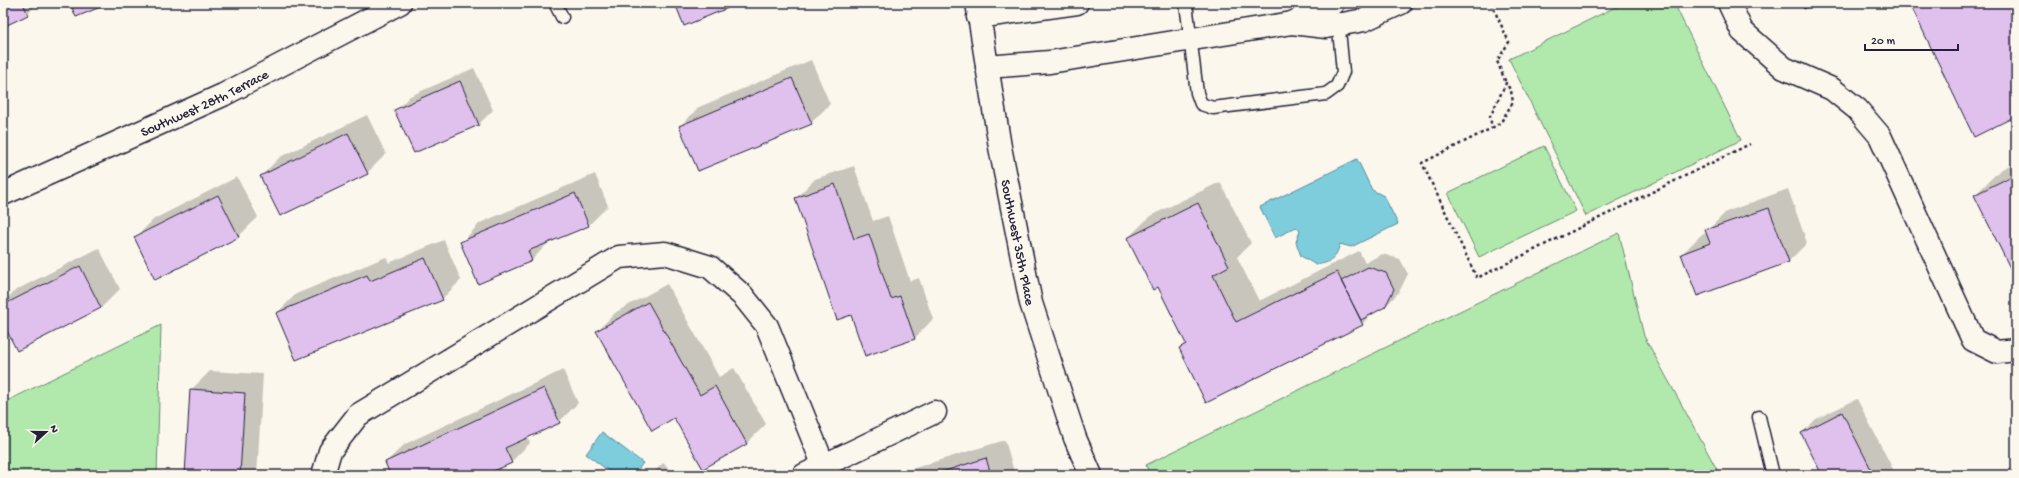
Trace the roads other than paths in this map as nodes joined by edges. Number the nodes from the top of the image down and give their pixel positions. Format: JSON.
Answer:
{"nodes":[{"id":1,"x":400,"y":3,"type":"edge"},
{"id":2,"x":555,"y":3,"type":"edge"},
{"id":3,"x":1076,"y":3,"type":"edge"},
{"id":4,"x":1186,"y":3,"type":"edge"},
{"id":5,"x":1333,"y":3,"type":"edge"},
{"id":6,"x":1401,"y":3,"type":"edge"},
{"id":7,"x":1729,"y":3,"type":"edge"},
{"id":8,"x":978,"y":10,"type":"edge"},
{"id":9,"x":562,"y":17,"type":"dead end"},
{"id":10,"x":1292,"y":23,"type":"junction"},
{"id":11,"x":1340,"y":24,"type":"junction"},
{"id":12,"x":1189,"y":40,"type":"junction"},
{"id":13,"x":987,"y":67,"type":"junction"},
{"id":14,"x":3,"y":194,"type":"edge"},
{"id":15,"x":2016,"y":350,"type":"edge"},
{"id":16,"x":935,"y":412,"type":"dead end"},
{"id":17,"x":1759,"y":417,"type":"dead end"},
{"id":18,"x":823,"y":464,"type":"junction"},
{"id":19,"x":324,"y":475,"type":"edge"},
{"id":20,"x":804,"y":475,"type":"edge"},
{"id":21,"x":1090,"y":475,"type":"edge"},
{"id":22,"x":1772,"y":475,"type":"edge"}],
"edges":[{"from":1,"to":14,"type":"street","name":"Southwest 28th Terrace"},
{"from":2,"to":9,"type":"lane"},
{"from":3,"to":8,"type":"street"},
{"from":4,"to":12,"type":"lane"},
{"from":5,"to":10,"type":"street"},
{"from":5,"to":11,"type":"lane"},
{"from":6,"to":11,"type":"street"},
{"from":7,"to":15,"type":"street"},
{"from":8,"to":13,"type":"street","name":"Southwest 35th Place"},
{"from":10,"to":11,"type":"street"},
{"from":10,"to":12,"type":"street"},
{"from":11,"to":12,"type":"lane"},
{"from":12,"to":13,"type":"street"},
{"from":13,"to":21,"type":"street","name":"Southwest 35th Place"},
{"from":16,"to":18,"type":"street"},
{"from":17,"to":22,"type":"lane"},
{"from":18,"to":19,"type":"street"},
{"from":18,"to":20,"type":"street"}]}
